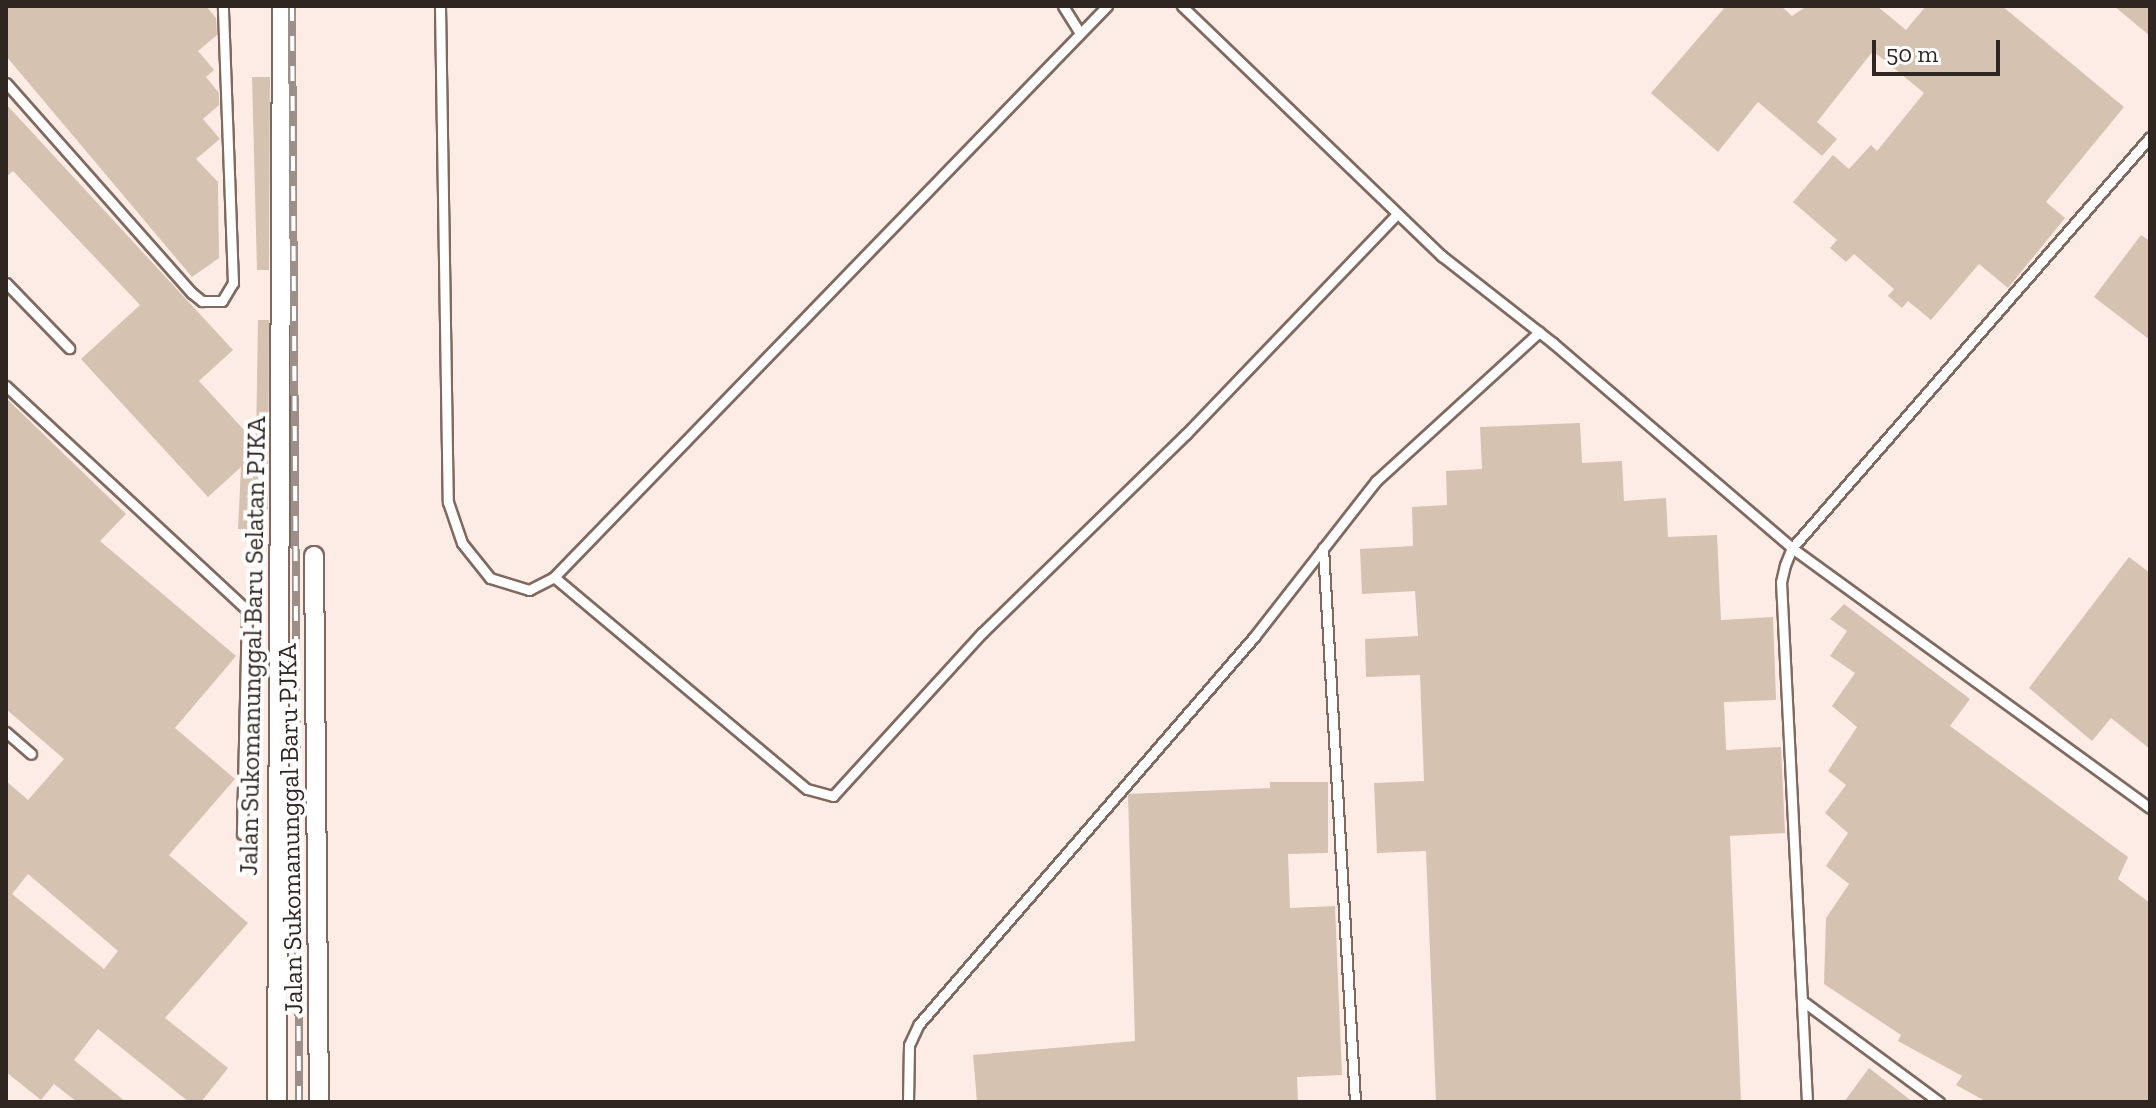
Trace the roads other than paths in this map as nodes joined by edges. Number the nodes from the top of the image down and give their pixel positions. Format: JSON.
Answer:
{"nodes":[{"id":1,"x":223,"y":6,"type":"edge"},
{"id":2,"x":282,"y":6,"type":"edge"},
{"id":3,"x":440,"y":6,"type":"edge"},
{"id":4,"x":1063,"y":6,"type":"edge"},
{"id":5,"x":1107,"y":6,"type":"edge"},
{"id":6,"x":1182,"y":6,"type":"edge"},
{"id":7,"x":1080,"y":33,"type":"junction"},
{"id":8,"x":6,"y":83,"type":"edge"},
{"id":9,"x":2150,"y":137,"type":"edge"},
{"id":10,"x":1396,"y":215,"type":"junction"},
{"id":11,"x":6,"y":283,"type":"edge"},
{"id":12,"x":1539,"y":332,"type":"junction"},
{"id":13,"x":69,"y":348,"type":"dead end"},
{"id":14,"x":6,"y":386,"type":"edge"},
{"id":15,"x":1323,"y":548,"type":"junction"},
{"id":16,"x":1792,"y":548,"type":"junction"},
{"id":17,"x":314,"y":556,"type":"dead end"},
{"id":18,"x":554,"y":577,"type":"junction"},
{"id":19,"x":6,"y":732,"type":"edge"},
{"id":20,"x":31,"y":754,"type":"dead end"},
{"id":21,"x":2150,"y":808,"type":"edge"},
{"id":22,"x":242,"y":834,"type":"dead end"},
{"id":23,"x":1804,"y":1002,"type":"junction"},
{"id":24,"x":277,"y":1102,"type":"edge"},
{"id":25,"x":319,"y":1102,"type":"edge"},
{"id":26,"x":908,"y":1102,"type":"edge"},
{"id":27,"x":1355,"y":1102,"type":"edge"},
{"id":28,"x":1807,"y":1102,"type":"edge"},
{"id":29,"x":1939,"y":1102,"type":"edge"}],
"edges":[{"from":1,"to":8,"type":"lane"},
{"from":2,"to":24,"type":"street","name":"Jalan Sukomanunggal Baru Selatan PJKA"},
{"from":3,"to":18,"type":"lane"},
{"from":4,"to":7,"type":"lane"},
{"from":5,"to":7,"type":"lane"},
{"from":6,"to":10,"type":"lane"},
{"from":7,"to":18,"type":"lane"},
{"from":9,"to":16,"type":"lane"},
{"from":10,"to":12,"type":"lane"},
{"from":10,"to":18,"type":"lane"},
{"from":11,"to":13,"type":"lane"},
{"from":12,"to":15,"type":"lane"},
{"from":12,"to":16,"type":"lane"},
{"from":14,"to":22,"type":"lane"},
{"from":15,"to":26,"type":"lane"},
{"from":15,"to":27,"type":"lane"},
{"from":16,"to":21,"type":"lane"},
{"from":16,"to":23,"type":"lane"},
{"from":17,"to":25,"type":"street","name":"Jalan Sukomanunggal Baru PJKA"},
{"from":19,"to":20,"type":"lane"},
{"from":23,"to":28,"type":"lane"},
{"from":23,"to":29,"type":"lane"}]}
